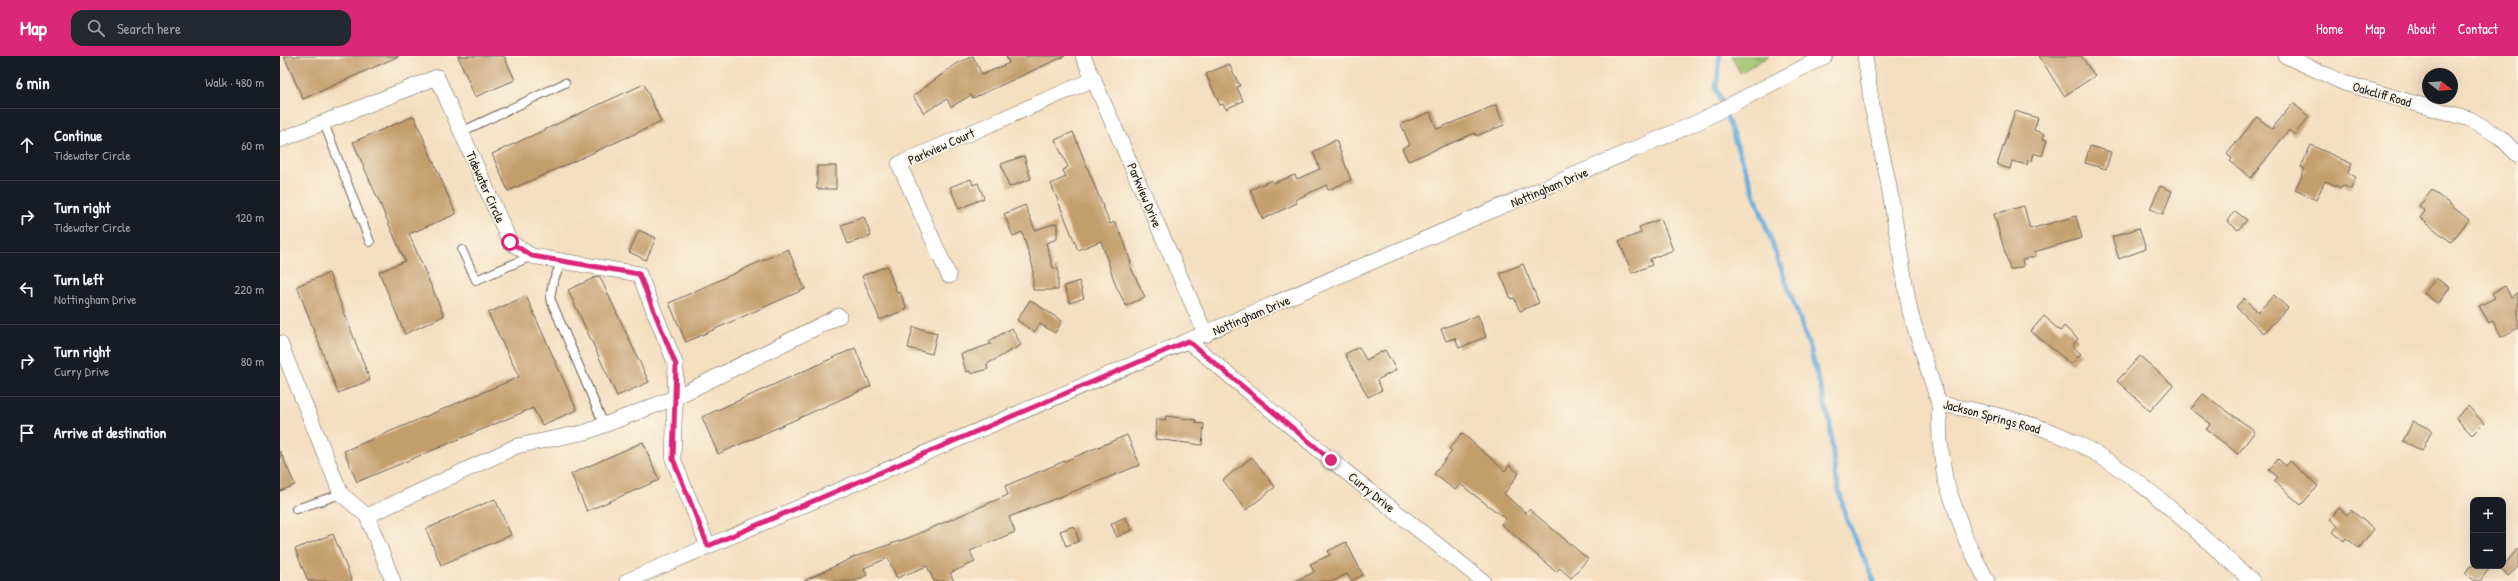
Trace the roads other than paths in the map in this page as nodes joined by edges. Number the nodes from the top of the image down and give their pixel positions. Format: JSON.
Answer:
{"nodes":[{"id":1,"x":1083,"y":56,"type":"edge"},
{"id":2,"x":1825,"y":56,"type":"edge"},
{"id":3,"x":1865,"y":56,"type":"edge"},
{"id":4,"x":2286,"y":56,"type":"edge"},
{"id":5,"x":1094,"y":79,"type":"junction"},
{"id":6,"x":565,"y":83,"type":"dead end"},
{"id":7,"x":324,"y":123,"type":"junction"},
{"id":8,"x":461,"y":132,"type":"junction"},
{"id":9,"x":280,"y":140,"type":"edge"},
{"id":10,"x":2518,"y":155,"type":"edge"},
{"id":11,"x":370,"y":242,"type":"dead end"},
{"id":12,"x":462,"y":250,"type":"dead end"},
{"id":13,"x":532,"y":256,"type":"junction"},
{"id":14,"x":562,"y":261,"type":"junction"},
{"id":15,"x":949,"y":276,"type":"dead end"},
{"id":16,"x":839,"y":316,"type":"dead end"},
{"id":17,"x":1206,"y":334,"type":"junction"},
{"id":18,"x":1188,"y":341,"type":"junction"},
{"id":19,"x":280,"y":343,"type":"edge"},
{"id":20,"x":674,"y":398,"type":"junction"},
{"id":21,"x":1939,"y":404,"type":"junction"},
{"id":22,"x":604,"y":425,"type":"junction"},
{"id":23,"x":341,"y":494,"type":"junction"},
{"id":24,"x":296,"y":509,"type":"dead end"},
{"id":25,"x":366,"y":516,"type":"junction"},
{"id":26,"x":708,"y":546,"type":"junction"},
{"id":27,"x":393,"y":581,"type":"edge"},
{"id":28,"x":627,"y":581,"type":"edge"},
{"id":29,"x":1482,"y":581,"type":"edge"},
{"id":30,"x":1987,"y":581,"type":"edge"},
{"id":31,"x":2252,"y":581,"type":"edge"}],
"edges":[{"from":1,"to":5,"type":"street","name":"Parkview Drive"},
{"from":2,"to":17,"type":"street","name":"Nottingham Drive"},
{"from":3,"to":21,"type":"street","name":"Jackson Springs Road"},
{"from":4,"to":10,"type":"street","name":"Oakcliff Road"},
{"from":5,"to":15,"type":"street","name":"Parkview Court"},
{"from":5,"to":17,"type":"street","name":"Parkview Drive"},
{"from":6,"to":8,"type":"lane"},
{"from":7,"to":8,"type":"street","name":"Tidewater Circle"},
{"from":7,"to":9,"type":"street","name":"Tidewater Circle"},
{"from":7,"to":11,"type":"lane"},
{"from":8,"to":13,"type":"street","name":"Tidewater Circle"},
{"from":12,"to":13,"type":"lane"},
{"from":13,"to":14,"type":"street","name":"Tidewater Circle"},
{"from":14,"to":20,"type":"street","name":"Tidewater Circle"},
{"from":14,"to":22,"type":"lane"},
{"from":16,"to":20,"type":"street"},
{"from":17,"to":18,"type":"street","name":"Nottingham Drive"},
{"from":18,"to":26,"type":"street","name":"Nottingham Drive"},
{"from":18,"to":29,"type":"street","name":"Curry Drive"},
{"from":19,"to":23,"type":"street"},
{"from":20,"to":22,"type":"street"},
{"from":20,"to":26,"type":"street","name":"Tidewater Circle"},
{"from":21,"to":30,"type":"street"},
{"from":21,"to":31,"type":"street","name":"Jackson Springs Road"},
{"from":22,"to":25,"type":"street"},
{"from":23,"to":24,"type":"lane"},
{"from":23,"to":25,"type":"street"},
{"from":25,"to":27,"type":"street"},
{"from":26,"to":28,"type":"street","name":"Nottingham Drive"}]}
